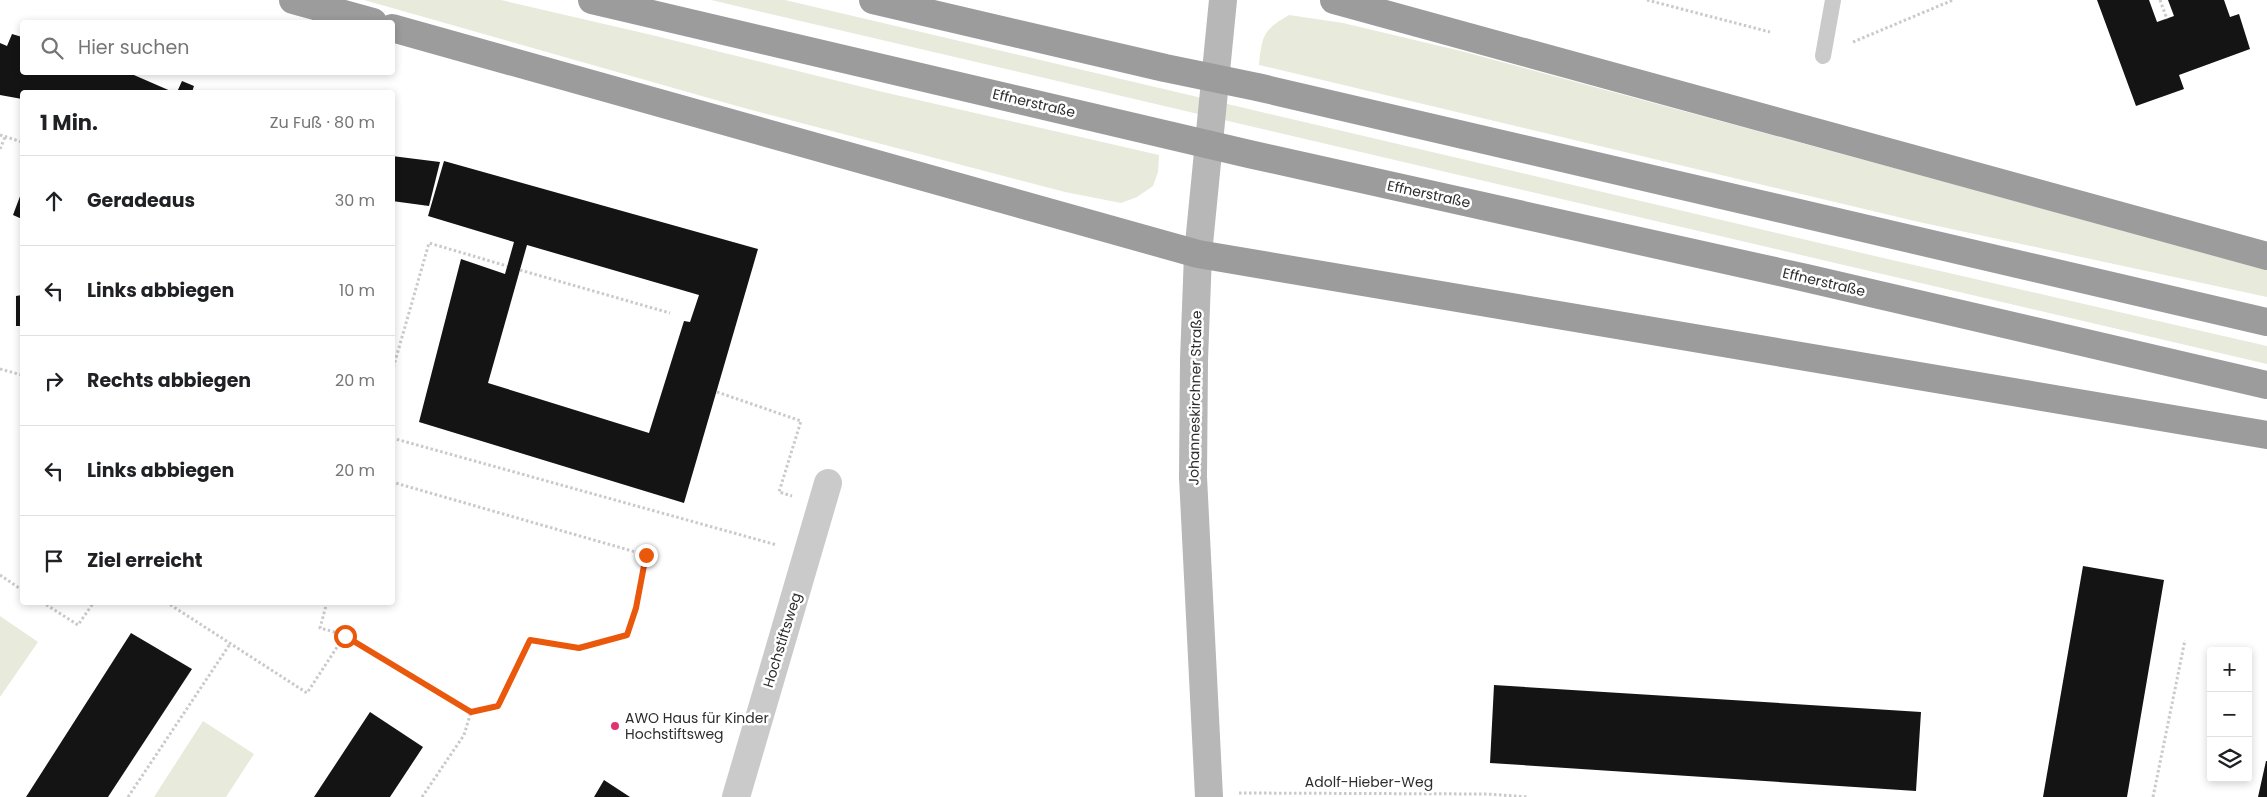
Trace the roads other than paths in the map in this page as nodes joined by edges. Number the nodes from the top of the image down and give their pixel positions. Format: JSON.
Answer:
{"nodes":[{"id":1,"x":293,"y":0,"type":"edge"},
{"id":2,"x":592,"y":0,"type":"edge"},
{"id":3,"x":873,"y":0,"type":"edge"},
{"id":4,"x":1334,"y":0,"type":"edge"},
{"id":5,"x":1833,"y":0,"type":"edge"},
{"id":6,"x":1222,"y":12,"type":"edge"},
{"id":7,"x":366,"y":20,"type":"edge"},
{"id":8,"x":395,"y":29,"type":"edge"},
{"id":9,"x":1823,"y":56,"type":"road end"},
{"id":10,"x":1198,"y":254,"type":"junction"},
{"id":11,"x":2267,"y":256,"type":"edge"},
{"id":12,"x":2267,"y":322,"type":"edge"},
{"id":13,"x":2267,"y":385,"type":"edge"},
{"id":14,"x":2267,"y":436,"type":"edge"},
{"id":15,"x":824,"y":495,"type":"road end"},
{"id":16,"x":1209,"y":795,"type":"edge"},
{"id":17,"x":736,"y":797,"type":"edge"}],
"edges":[{"from":1,"to":7,"type":"highway"},
{"from":2,"to":13,"type":"highway","name":"Effnerstraße"},
{"from":3,"to":12,"type":"highway"},
{"from":4,"to":11,"type":"highway"},
{"from":5,"to":9,"type":"lane"},
{"from":6,"to":10,"type":"main road","name":"Johanneskirchner Straße"},
{"from":8,"to":10,"type":"highway"},
{"from":10,"to":14,"type":"highway"},
{"from":10,"to":16,"type":"main road","name":"Johanneskirchner Straße"},
{"from":15,"to":17,"type":"street","name":"Hochstiftsweg"}]}
